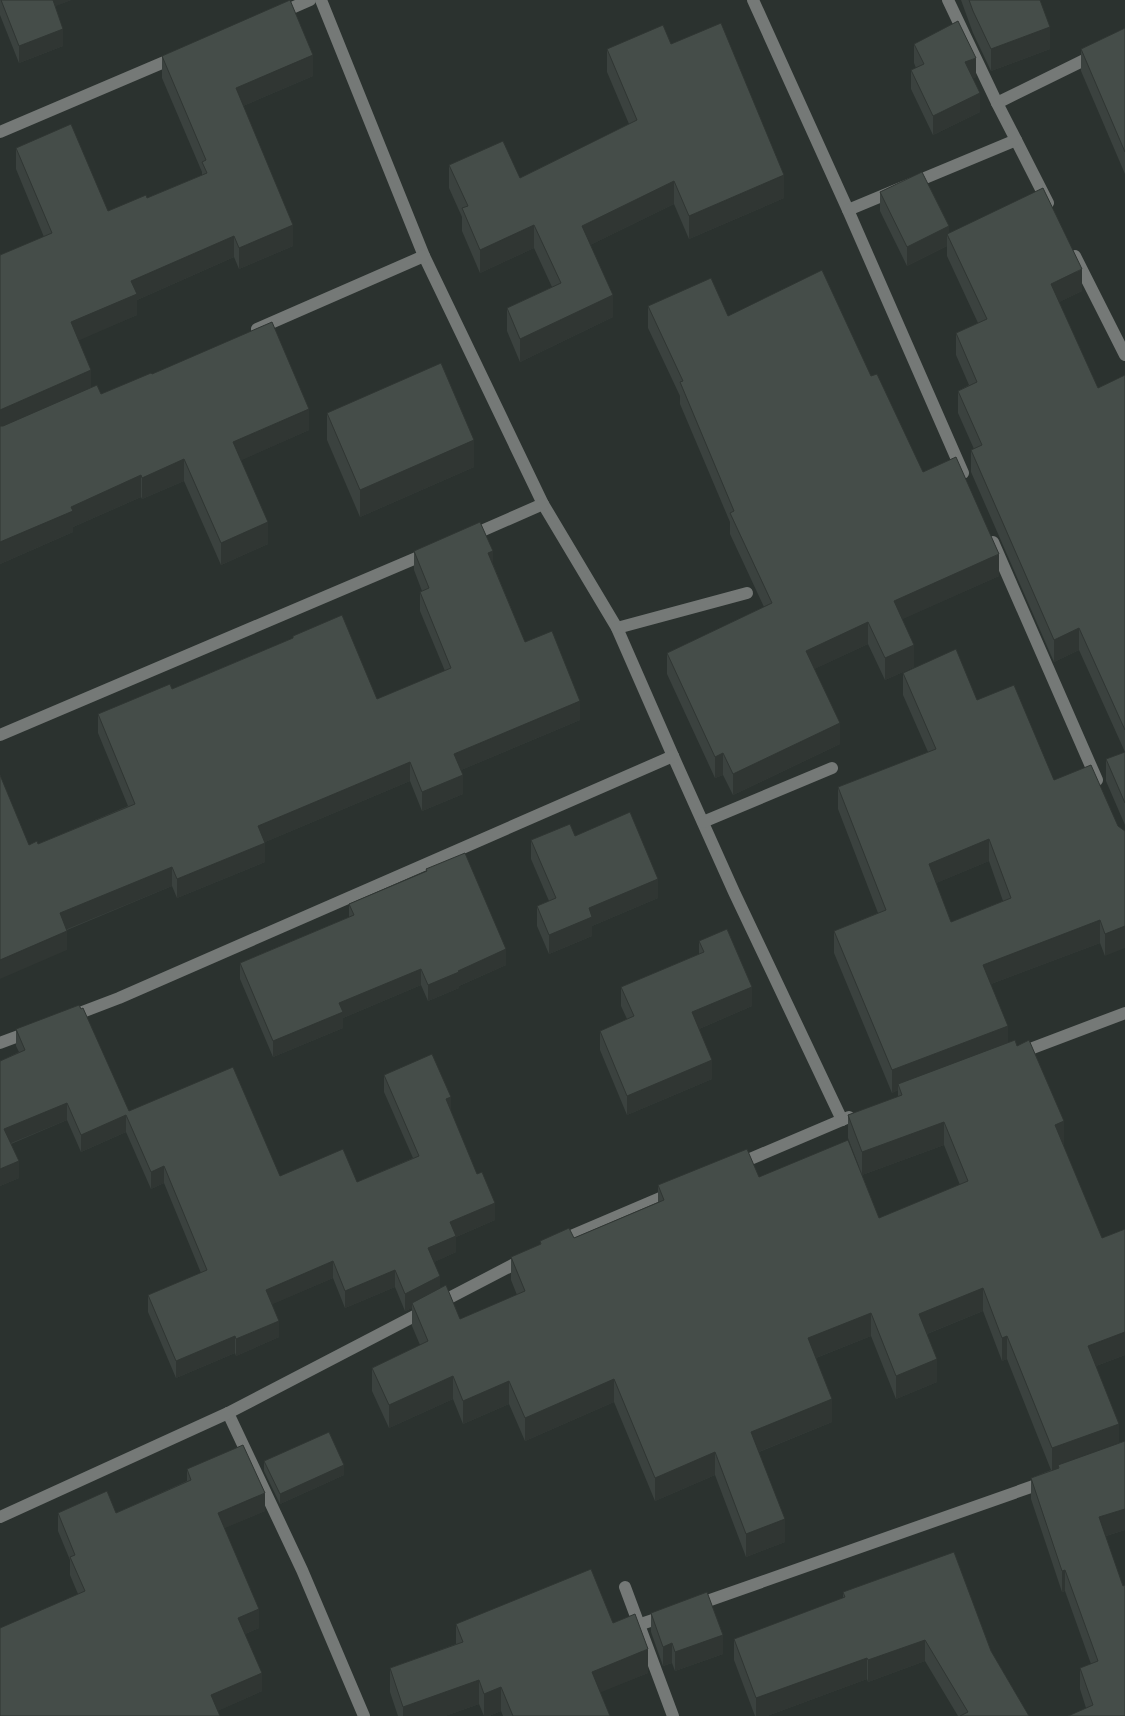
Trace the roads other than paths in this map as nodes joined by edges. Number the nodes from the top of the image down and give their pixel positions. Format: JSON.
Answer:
{"nodes":[{"id":1,"x":310,"y":0,"type":"edge"},
{"id":2,"x":321,"y":0,"type":"edge"},
{"id":3,"x":753,"y":0,"type":"edge"},
{"id":4,"x":948,"y":0,"type":"edge"},
{"id":5,"x":264,"y":19,"type":"edge"},
{"id":6,"x":1125,"y":40,"type":"edge"},
{"id":7,"x":191,"y":50,"type":"edge"},
{"id":8,"x":997,"y":103,"type":"junction"},
{"id":9,"x":0,"y":132,"type":"edge"},
{"id":10,"x":1016,"y":140,"type":"junction"},
{"id":11,"x":848,"y":210,"type":"junction"},
{"id":12,"x":1056,"y":218,"type":"edge"},
{"id":13,"x":1068,"y":243,"type":"edge"},
{"id":14,"x":424,"y":256,"type":"junction"},
{"id":15,"x":244,"y":335,"type":"edge"},
{"id":16,"x":1125,"y":355,"type":"edge"},
{"id":17,"x":966,"y":482,"type":"edge"},
{"id":18,"x":543,"y":504,"type":"junction"},
{"id":19,"x":986,"y":527,"type":"edge"},
{"id":20,"x":460,"y":540,"type":"edge"},
{"id":21,"x":442,"y":547,"type":"edge"},
{"id":22,"x":747,"y":593,"type":"dead end"},
{"id":23,"x":617,"y":628,"type":"junction"},
{"id":24,"x":0,"y":735,"type":"edge"},
{"id":25,"x":673,"y":756,"type":"junction"},
{"id":26,"x":832,"y":768,"type":"dead end"},
{"id":27,"x":1101,"y":790,"type":"edge"},
{"id":28,"x":703,"y":822,"type":"junction"},
{"id":29,"x":1125,"y":1013,"type":"edge"},
{"id":30,"x":0,"y":1043,"type":"edge"},
{"id":31,"x":1006,"y":1058,"type":"edge"},
{"id":32,"x":860,"y":1113,"type":"edge"},
{"id":33,"x":842,"y":1120,"type":"junction"},
{"id":34,"x":725,"y":1170,"type":"edge"},
{"id":35,"x":680,"y":1189,"type":"edge"},
{"id":36,"x":228,"y":1413,"type":"junction"},
{"id":37,"x":1054,"y":1479,"type":"edge"},
{"id":38,"x":0,"y":1517,"type":"edge"},
{"id":39,"x":625,"y":1587,"type":"dead end"},
{"id":40,"x":638,"y":1625,"type":"junction"},
{"id":41,"x":364,"y":1716,"type":"edge"},
{"id":42,"x":673,"y":1716,"type":"edge"}],
"edges":[{"from":1,"to":5,"type":"street"},
{"from":2,"to":14,"type":"street"},
{"from":3,"to":11,"type":"street"},
{"from":4,"to":8,"type":"street"},
{"from":6,"to":8,"type":"street"},
{"from":7,"to":9,"type":"street"},
{"from":8,"to":10,"type":"street"},
{"from":10,"to":11,"type":"street"},
{"from":10,"to":12,"type":"street"},
{"from":11,"to":17,"type":"street"},
{"from":13,"to":16,"type":"street"},
{"from":14,"to":15,"type":"street"},
{"from":14,"to":18,"type":"street"},
{"from":18,"to":20,"type":"street"},
{"from":18,"to":23,"type":"street"},
{"from":19,"to":27,"type":"street"},
{"from":21,"to":24,"type":"street"},
{"from":22,"to":23,"type":"street"},
{"from":23,"to":25,"type":"street"},
{"from":25,"to":28,"type":"street"},
{"from":25,"to":30,"type":"street"},
{"from":26,"to":28,"type":"street"},
{"from":28,"to":33,"type":"street"},
{"from":29,"to":31,"type":"street"},
{"from":32,"to":33,"type":"street"},
{"from":33,"to":34,"type":"street"},
{"from":35,"to":36,"type":"street"},
{"from":36,"to":38,"type":"street"},
{"from":36,"to":41,"type":"street"},
{"from":37,"to":40,"type":"street"},
{"from":39,"to":40,"type":"street"},
{"from":40,"to":42,"type":"street"}]}
